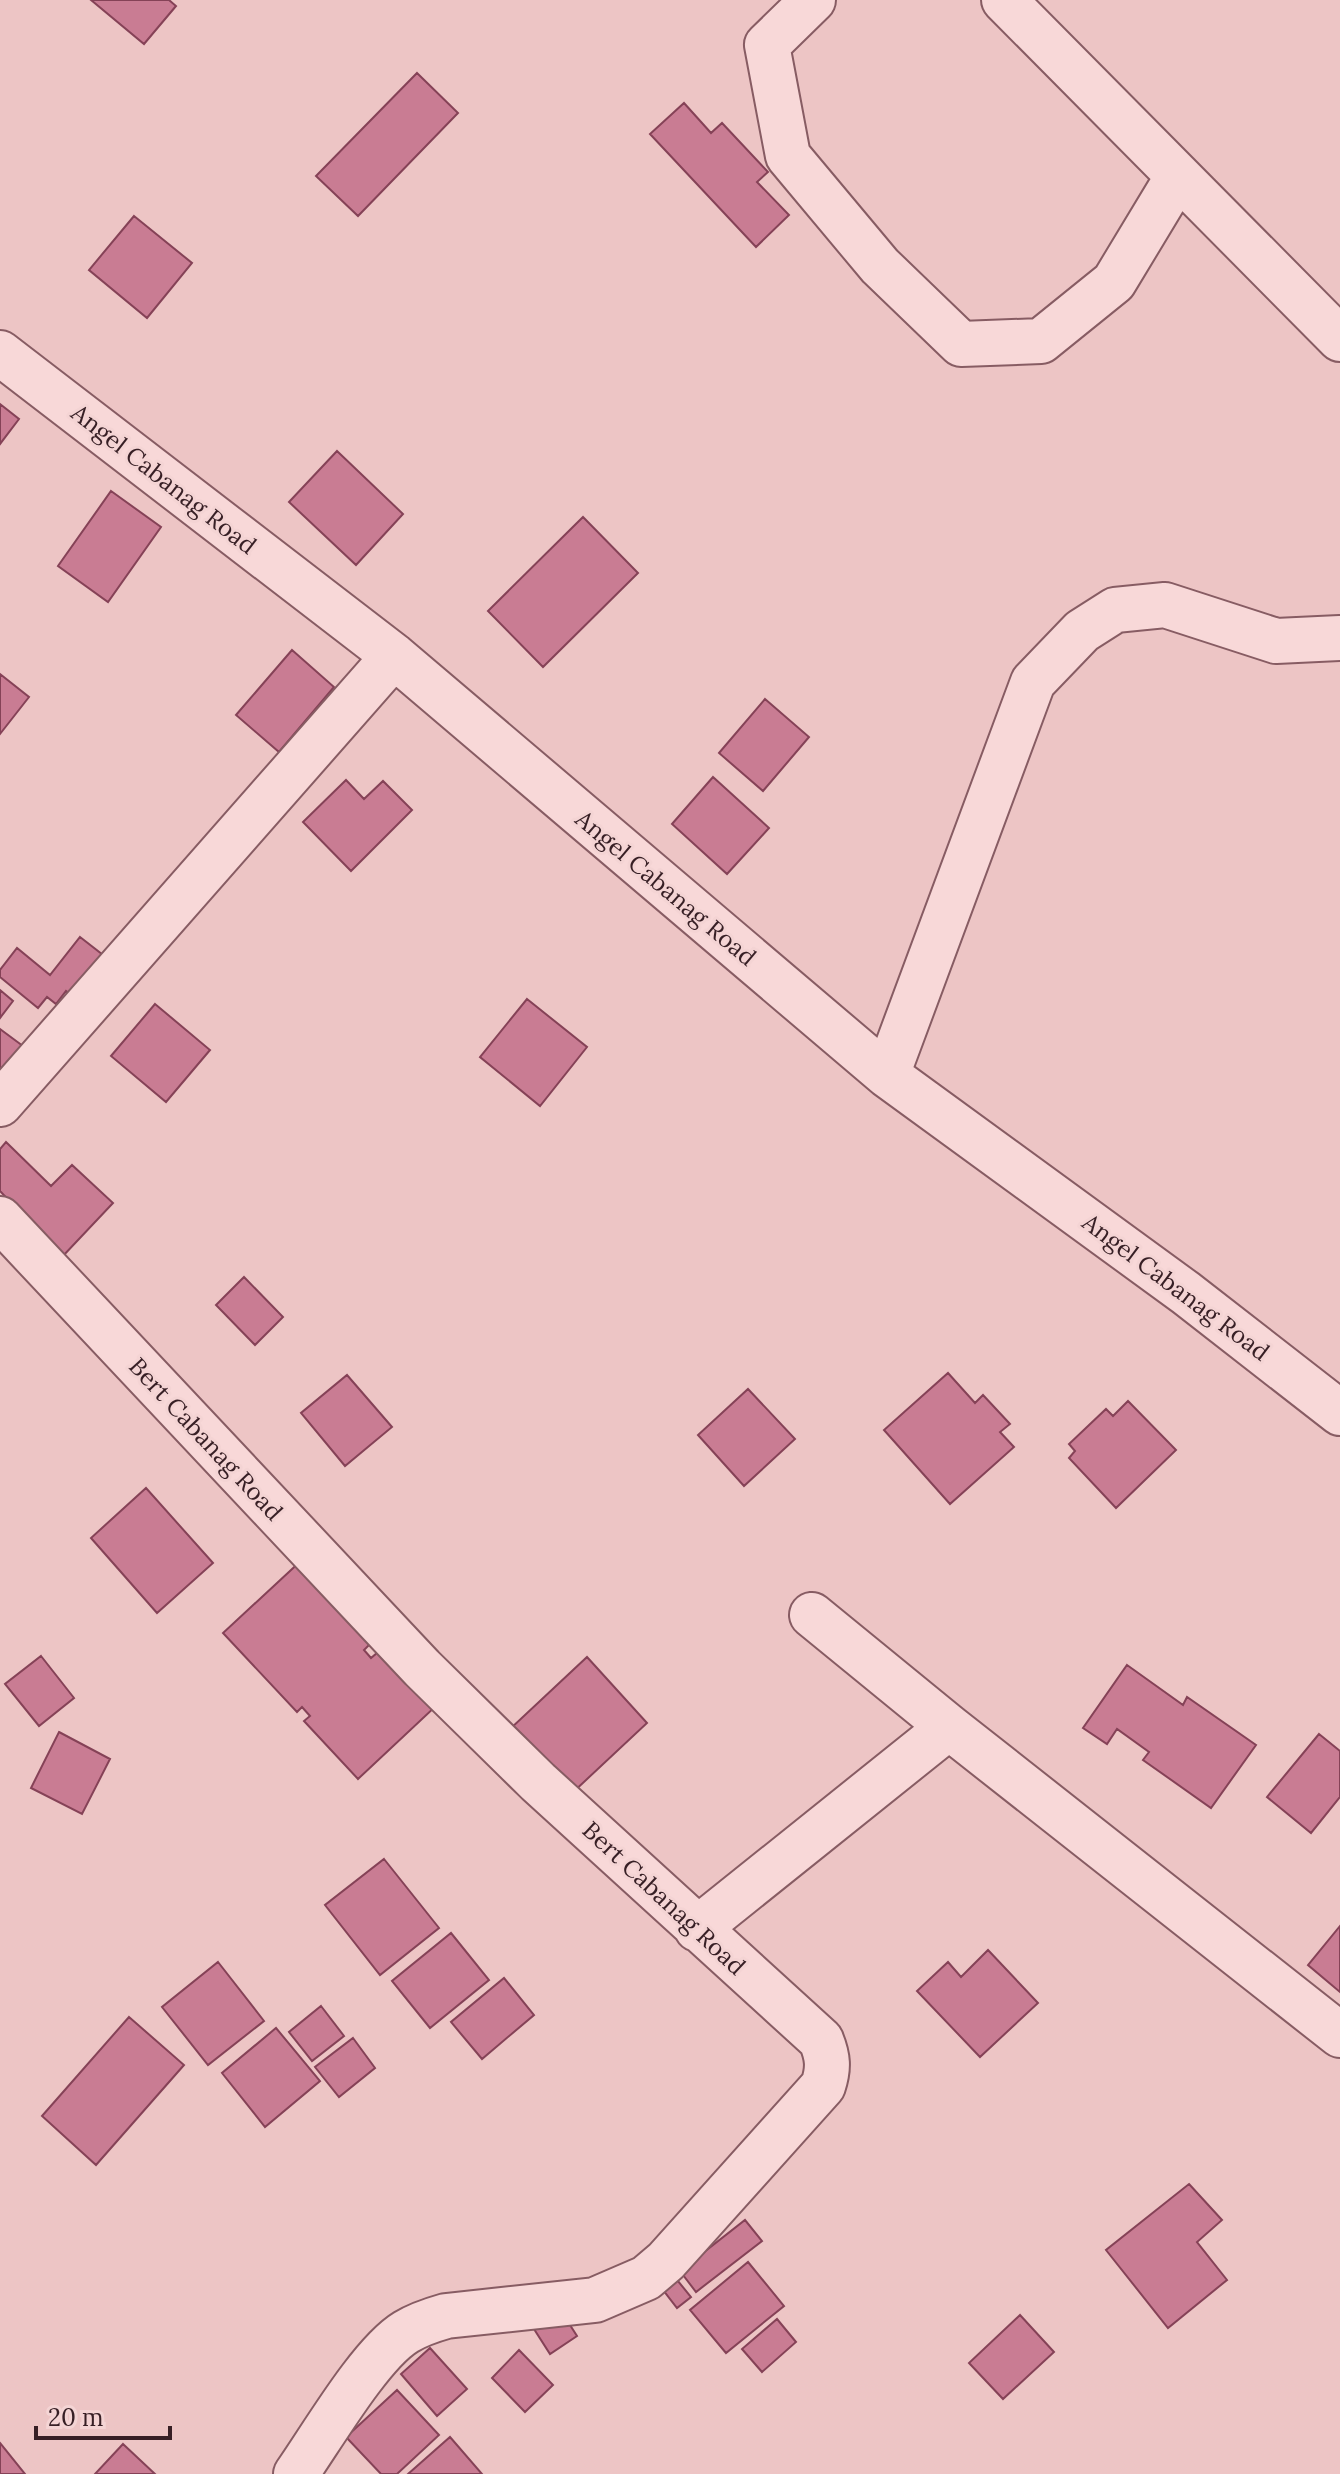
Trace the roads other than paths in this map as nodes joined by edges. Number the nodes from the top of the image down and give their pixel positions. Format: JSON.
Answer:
{"nodes":[{"id":1,"x":813,"y":0,"type":"edge"},
{"id":2,"x":1004,"y":0,"type":"edge"},
{"id":3,"x":1178,"y":176,"type":"junction"},
{"id":4,"x":1340,"y":339,"type":"edge"},
{"id":5,"x":0,"y":353,"type":"edge"},
{"id":6,"x":1340,"y":638,"type":"edge"},
{"id":7,"x":394,"y":656,"type":"junction"},
{"id":8,"x":887,"y":1075,"type":"junction"},
{"id":9,"x":0,"y":1104,"type":"edge"},
{"id":10,"x":0,"y":1219,"type":"edge"},
{"id":11,"x":1340,"y":1413,"type":"edge"},
{"id":12,"x":812,"y":1615,"type":"dead end"},
{"id":13,"x":949,"y":1727,"type":"junction"},
{"id":14,"x":697,"y":1929,"type":"junction"},
{"id":15,"x":1340,"y":2035,"type":"edge"},
{"id":16,"x":296,"y":2474,"type":"edge"}],
"edges":[{"from":1,"to":3,"type":"street"},
{"from":2,"to":3,"type":"street"},
{"from":3,"to":4,"type":"street"},
{"from":5,"to":7,"type":"street","name":"Angel Cabanag Road"},
{"from":6,"to":8,"type":"street"},
{"from":7,"to":8,"type":"street","name":"Angel Cabanag Road"},
{"from":7,"to":9,"type":"street"},
{"from":8,"to":11,"type":"street","name":"Angel Cabanag Road"},
{"from":10,"to":14,"type":"street","name":"Bert Cabanag Road"},
{"from":12,"to":13,"type":"street"},
{"from":13,"to":14,"type":"street"},
{"from":13,"to":15,"type":"street"},
{"from":14,"to":16,"type":"street","name":"Bert Cabanag Road"}]}
